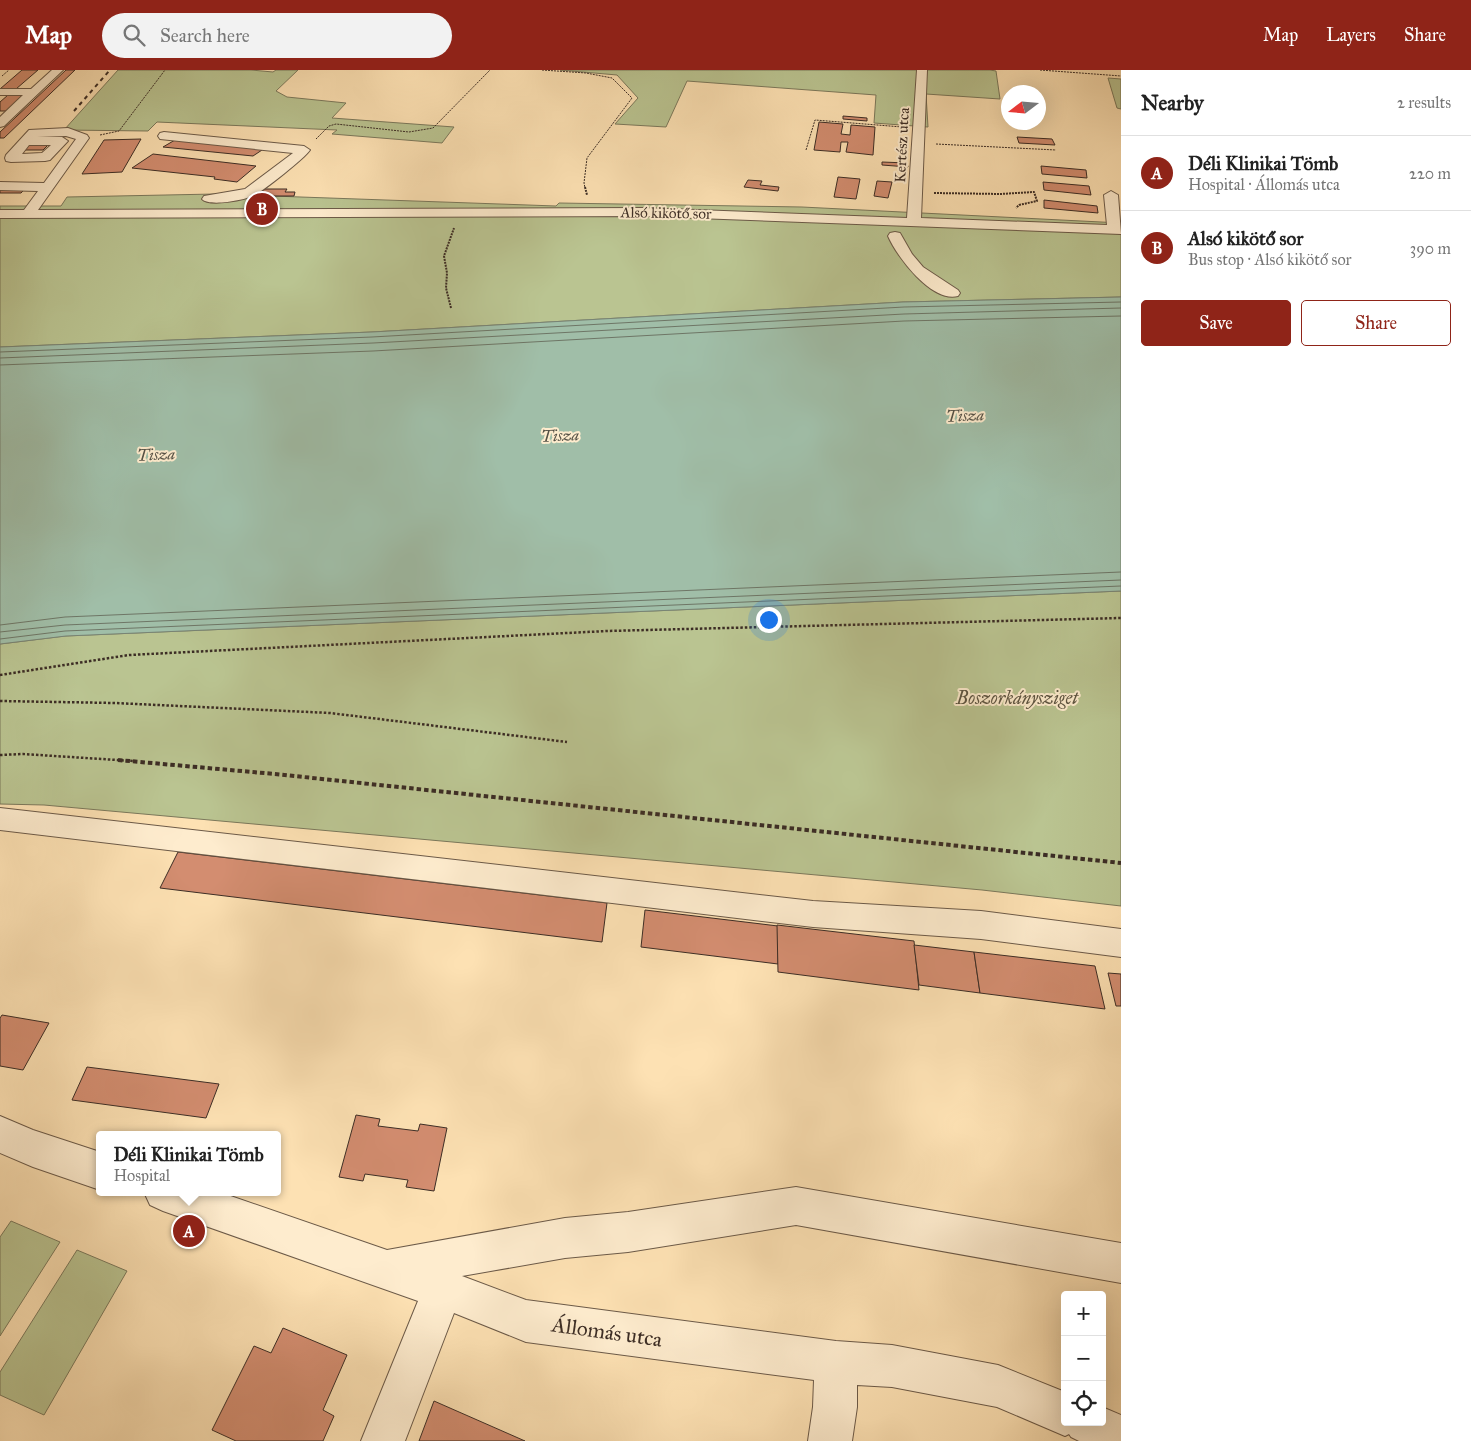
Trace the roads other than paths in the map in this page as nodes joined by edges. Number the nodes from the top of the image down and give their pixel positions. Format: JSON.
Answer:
{"nodes":[{"id":1,"x":58,"y":70,"type":"edge"},
{"id":2,"x":922,"y":70,"type":"edge"},
{"id":3,"x":33,"y":92,"type":"junction"},
{"id":4,"x":2,"y":93,"type":"edge"},
{"id":5,"x":3,"y":119,"type":"edge"},
{"id":6,"x":164,"y":136,"type":"dead end"},
{"id":7,"x":27,"y":141,"type":"dead end"},
{"id":8,"x":0,"y":186,"type":"edge"},
{"id":9,"x":48,"y":187,"type":"junction"},
{"id":10,"x":588,"y":196,"type":"road end"},
{"id":11,"x":1111,"y":196,"type":"dead end"},
{"id":12,"x":1016,"y":208,"type":"road end"},
{"id":13,"x":575,"y":212,"type":"junction"},
{"id":14,"x":476,"y":213,"type":"junction"},
{"id":15,"x":0,"y":214,"type":"edge"},
{"id":16,"x":28,"y":214,"type":"junction"},
{"id":17,"x":69,"y":214,"type":"junction"},
{"id":18,"x":914,"y":222,"type":"junction"},
{"id":19,"x":1024,"y":226,"type":"junction"},
{"id":20,"x":1118,"y":230,"type":"edge"},
{"id":21,"x":895,"y":236,"type":"junction"},
{"id":22,"x":1086,"y":243,"type":"dead end"},
{"id":23,"x":952,"y":293,"type":"dead end"},
{"id":24,"x":0,"y":819,"type":"edge"},
{"id":25,"x":1121,"y":943,"type":"edge"},
{"id":26,"x":0,"y":1134,"type":"edge"},
{"id":27,"x":96,"y":1170,"type":"edge"},
{"id":28,"x":175,"y":1196,"type":"edge"},
{"id":29,"x":1121,"y":1263,"type":"edge"},
{"id":30,"x":386,"y":1269,"type":"junction"},
{"id":31,"x":443,"y":1289,"type":"junction"},
{"id":32,"x":836,"y":1362,"type":"junction"},
{"id":33,"x":1061,"y":1412,"type":"edge"},
{"id":34,"x":1096,"y":1426,"type":"edge"},
{"id":35,"x":1121,"y":1436,"type":"edge"},
{"id":36,"x":383,"y":1441,"type":"edge"},
{"id":37,"x":830,"y":1441,"type":"edge"}],
"edges":[{"from":1,"to":3,"type":"street"},
{"from":2,"to":18,"type":"street","name":"Kertész utca"},
{"from":3,"to":4,"type":"street"},
{"from":3,"to":5,"type":"street"},
{"from":6,"to":17,"type":"street"},
{"from":7,"to":9,"type":"street"},
{"from":8,"to":9,"type":"street"},
{"from":9,"to":16,"type":"street"},
{"from":10,"to":13,"type":"street"},
{"from":11,"to":20,"type":"street"},
{"from":12,"to":19,"type":"street"},
{"from":13,"to":14,"type":"street","name":"Alsó kikötő sor"},
{"from":13,"to":18,"type":"street","name":"Alsó kikötő sor"},
{"from":14,"to":17,"type":"street","name":"Alsó kikötő sor"},
{"from":14,"to":21,"type":"street"},
{"from":15,"to":16,"type":"street","name":"Alsó kikötő sor"},
{"from":16,"to":17,"type":"street","name":"Alsó kikötő sor"},
{"from":18,"to":19,"type":"street","name":"Alsó kikötő sor"},
{"from":19,"to":20,"type":"street","name":"Alsó kikötő sor"},
{"from":21,"to":22,"type":"street"},
{"from":21,"to":23,"type":"street"},
{"from":24,"to":25,"type":"street"},
{"from":26,"to":27,"type":"street"},
{"from":28,"to":30,"type":"street","name":"Állomás utca"},
{"from":29,"to":30,"type":"street"},
{"from":30,"to":31,"type":"street","name":"Állomás utca"},
{"from":31,"to":32,"type":"street","name":"Állomás utca"},
{"from":31,"to":36,"type":"street"},
{"from":32,"to":33,"type":"street","name":"Állomás utca"},
{"from":32,"to":37,"type":"street"},
{"from":34,"to":35,"type":"street"}]}
